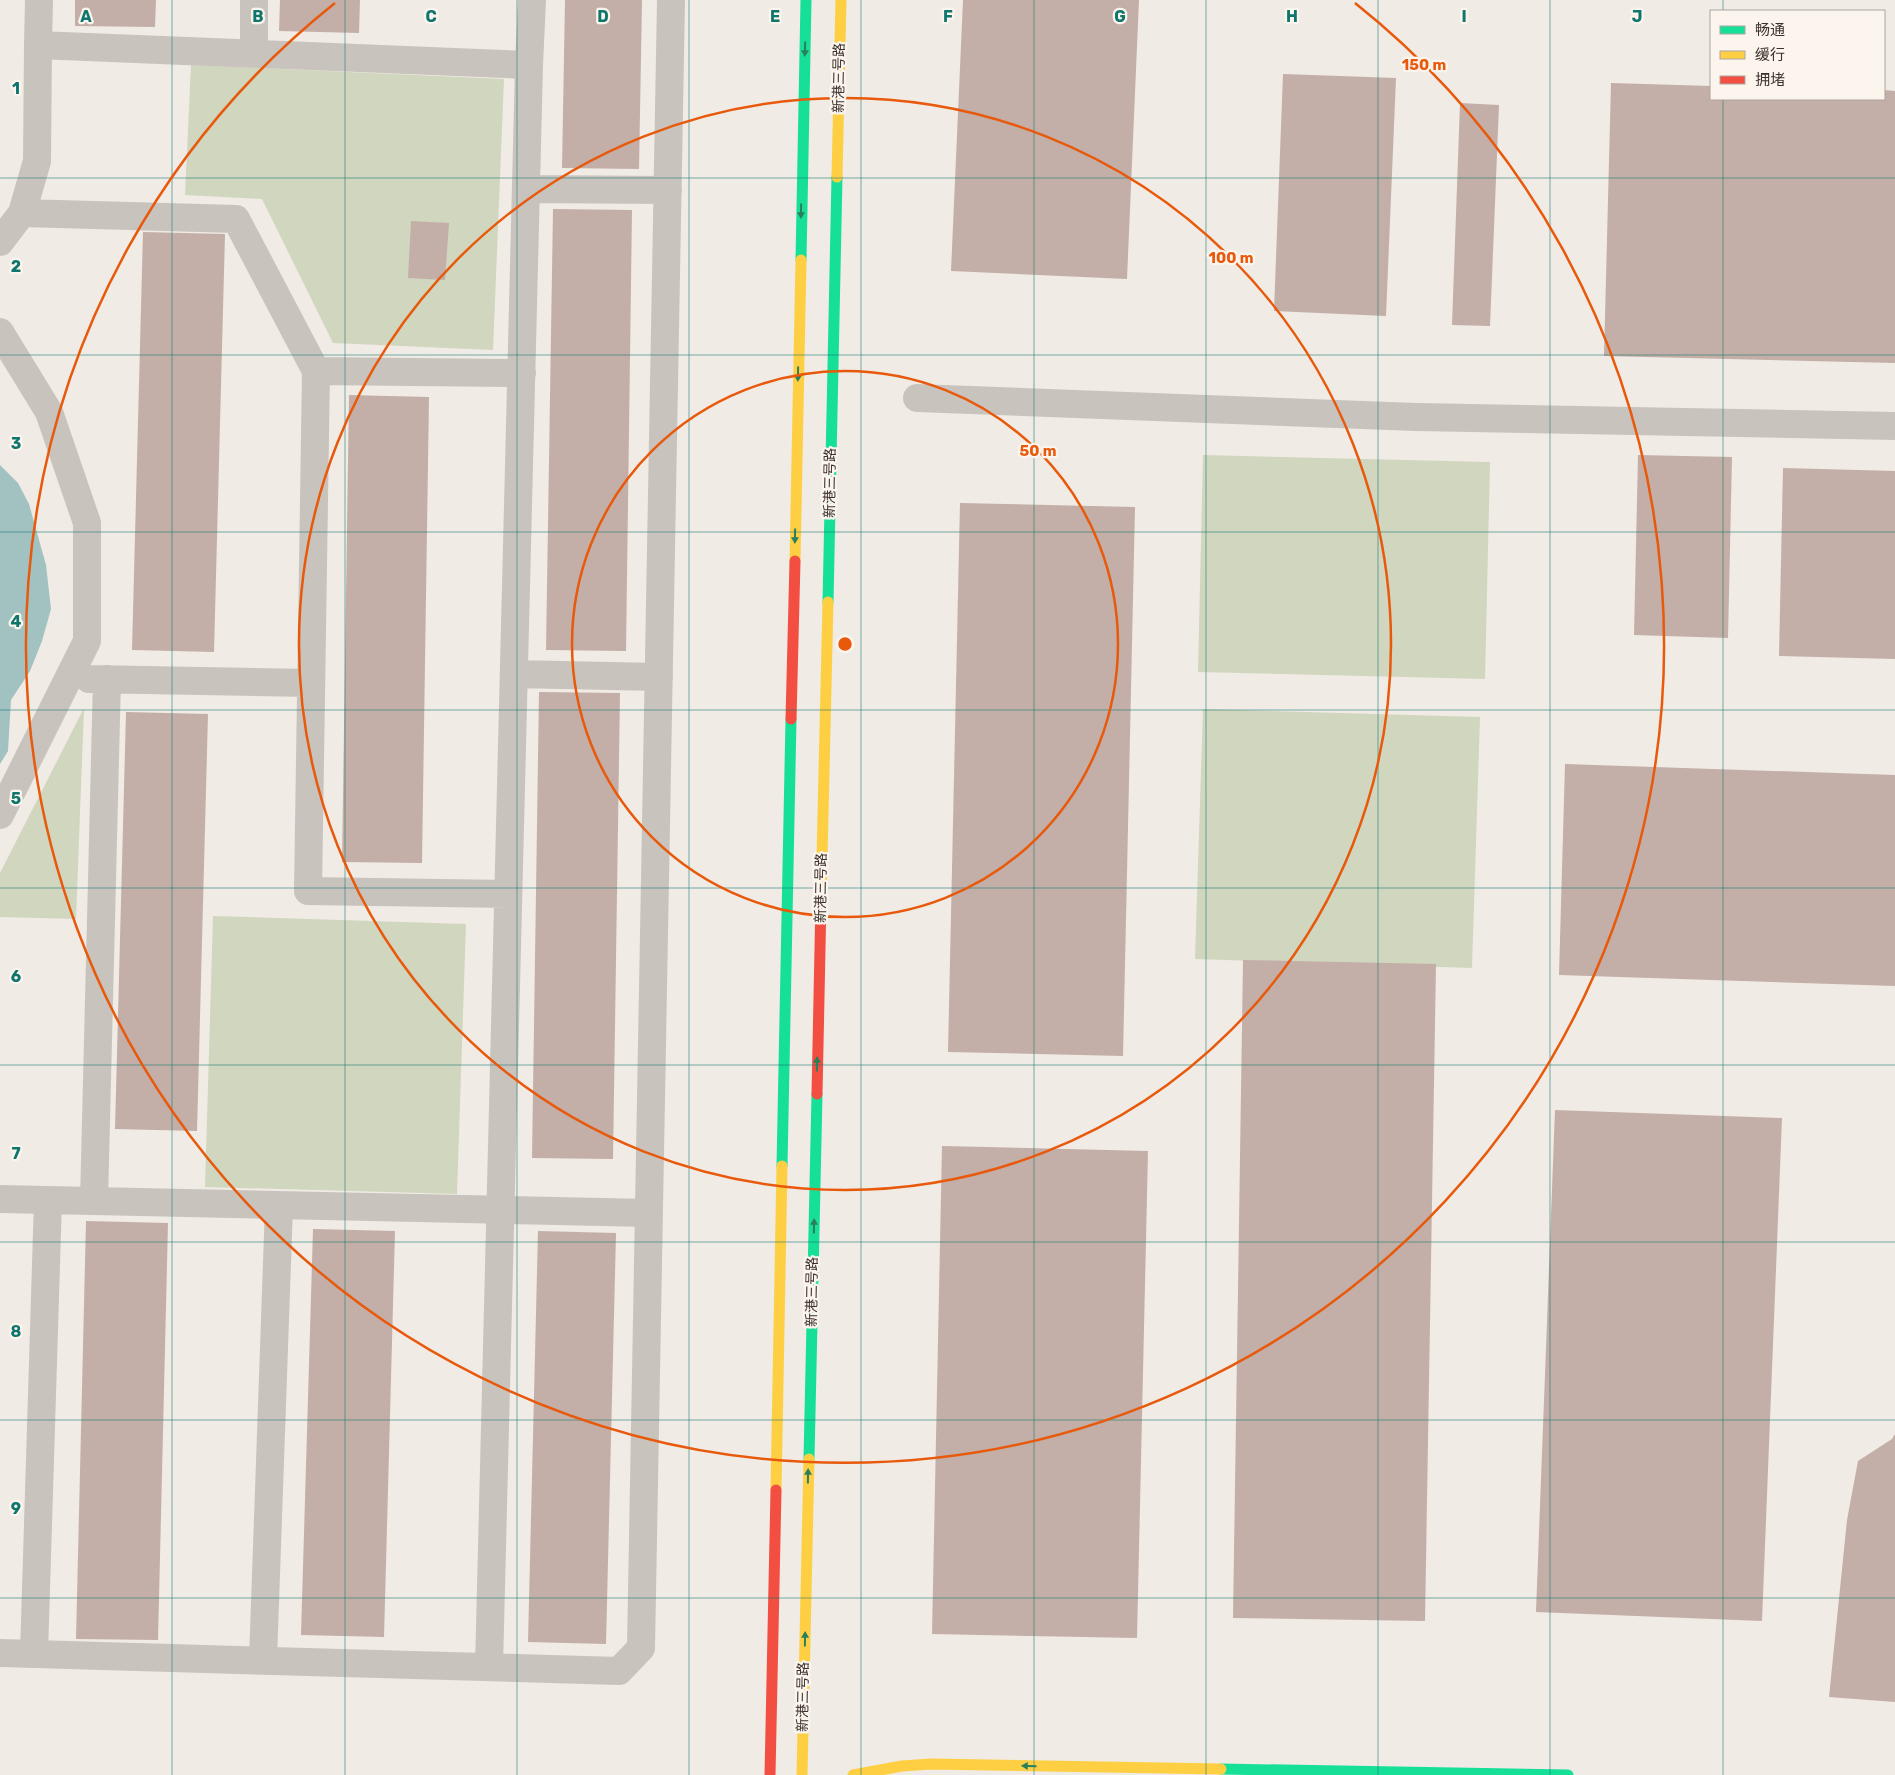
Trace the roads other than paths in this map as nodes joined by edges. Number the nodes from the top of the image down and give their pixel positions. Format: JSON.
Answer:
{"nodes":[{"id":1,"x":39,"y":0,"type":"edge"},
{"id":2,"x":254,"y":0,"type":"edge"},
{"id":3,"x":532,"y":0,"type":"edge"},
{"id":4,"x":671,"y":0,"type":"edge"},
{"id":5,"x":806,"y":0,"type":"edge"},
{"id":6,"x":841,"y":0,"type":"edge"},
{"id":7,"x":38,"y":45,"type":"junction"},
{"id":8,"x":254,"y":53,"type":"junction"},
{"id":9,"x":529,"y":64,"type":"junction"},
{"id":10,"x":526,"y":189,"type":"junction"},
{"id":11,"x":668,"y":190,"type":"junction"},
{"id":12,"x":22,"y":212,"type":"junction"},
{"id":13,"x":0,"y":242,"type":"edge"},
{"id":14,"x":0,"y":332,"type":"edge"},
{"id":15,"x":316,"y":372,"type":"junction"},
{"id":16,"x":522,"y":373,"type":"junction"},
{"id":17,"x":917,"y":398,"type":"dead end"},
{"id":18,"x":1895,"y":426,"type":"edge"},
{"id":19,"x":514,"y":674,"type":"junction"},
{"id":20,"x":659,"y":677,"type":"junction"},
{"id":21,"x":68,"y":678,"type":"junction"},
{"id":22,"x":107,"y":679,"type":"junction"},
{"id":23,"x":311,"y":683,"type":"junction"},
{"id":24,"x":0,"y":815,"type":"edge"},
{"id":25,"x":508,"y":894,"type":"junction"},
{"id":26,"x":0,"y":1199,"type":"edge"},
{"id":27,"x":48,"y":1200,"type":"junction"},
{"id":28,"x":94,"y":1201,"type":"junction"},
{"id":29,"x":279,"y":1206,"type":"junction"},
{"id":30,"x":500,"y":1211,"type":"junction"},
{"id":31,"x":649,"y":1213,"type":"junction"},
{"id":32,"x":0,"y":1653,"type":"edge"},
{"id":33,"x":34,"y":1654,"type":"junction"},
{"id":34,"x":263,"y":1660,"type":"junction"},
{"id":35,"x":489,"y":1667,"type":"junction"},
{"id":36,"x":770,"y":1775,"type":"edge"},
{"id":37,"x":802,"y":1775,"type":"edge"},
{"id":38,"x":853,"y":1775,"type":"edge"},
{"id":39,"x":1568,"y":1775,"type":"edge"}],
"edges":[{"from":1,"to":7,"type":"street"},
{"from":2,"to":8,"type":"street"},
{"from":3,"to":9,"type":"street"},
{"from":4,"to":11,"type":"street"},
{"from":5,"to":36,"type":"main road","one_way":true},
{"from":37,"to":6,"type":"main road","name":"新港三号路","one_way":true},
{"from":7,"to":8,"type":"street"},
{"from":7,"to":12,"type":"street"},
{"from":8,"to":9,"type":"street"},
{"from":9,"to":10,"type":"street"},
{"from":10,"to":11,"type":"street"},
{"from":10,"to":16,"type":"street"},
{"from":11,"to":20,"type":"street"},
{"from":12,"to":13,"type":"street"},
{"from":12,"to":15,"type":"street"},
{"from":14,"to":21,"type":"street"},
{"from":15,"to":16,"type":"street"},
{"from":15,"to":23,"type":"street"},
{"from":16,"to":19,"type":"street"},
{"from":17,"to":18,"type":"street"},
{"from":19,"to":20,"type":"street"},
{"from":19,"to":25,"type":"street"},
{"from":20,"to":31,"type":"street"},
{"from":21,"to":22,"type":"street"},
{"from":21,"to":24,"type":"street"},
{"from":22,"to":23,"type":"street"},
{"from":22,"to":28,"type":"street"},
{"from":23,"to":25,"type":"street"},
{"from":25,"to":30,"type":"street"},
{"from":26,"to":27,"type":"street"},
{"from":27,"to":28,"type":"street"},
{"from":27,"to":33,"type":"street"},
{"from":28,"to":29,"type":"street"},
{"from":29,"to":30,"type":"street"},
{"from":29,"to":34,"type":"street"},
{"from":30,"to":31,"type":"street"},
{"from":30,"to":35,"type":"street"},
{"from":31,"to":35,"type":"street"},
{"from":32,"to":33,"type":"street"},
{"from":33,"to":34,"type":"street"},
{"from":34,"to":35,"type":"street"},
{"from":39,"to":38,"type":"main road","one_way":true}]}
